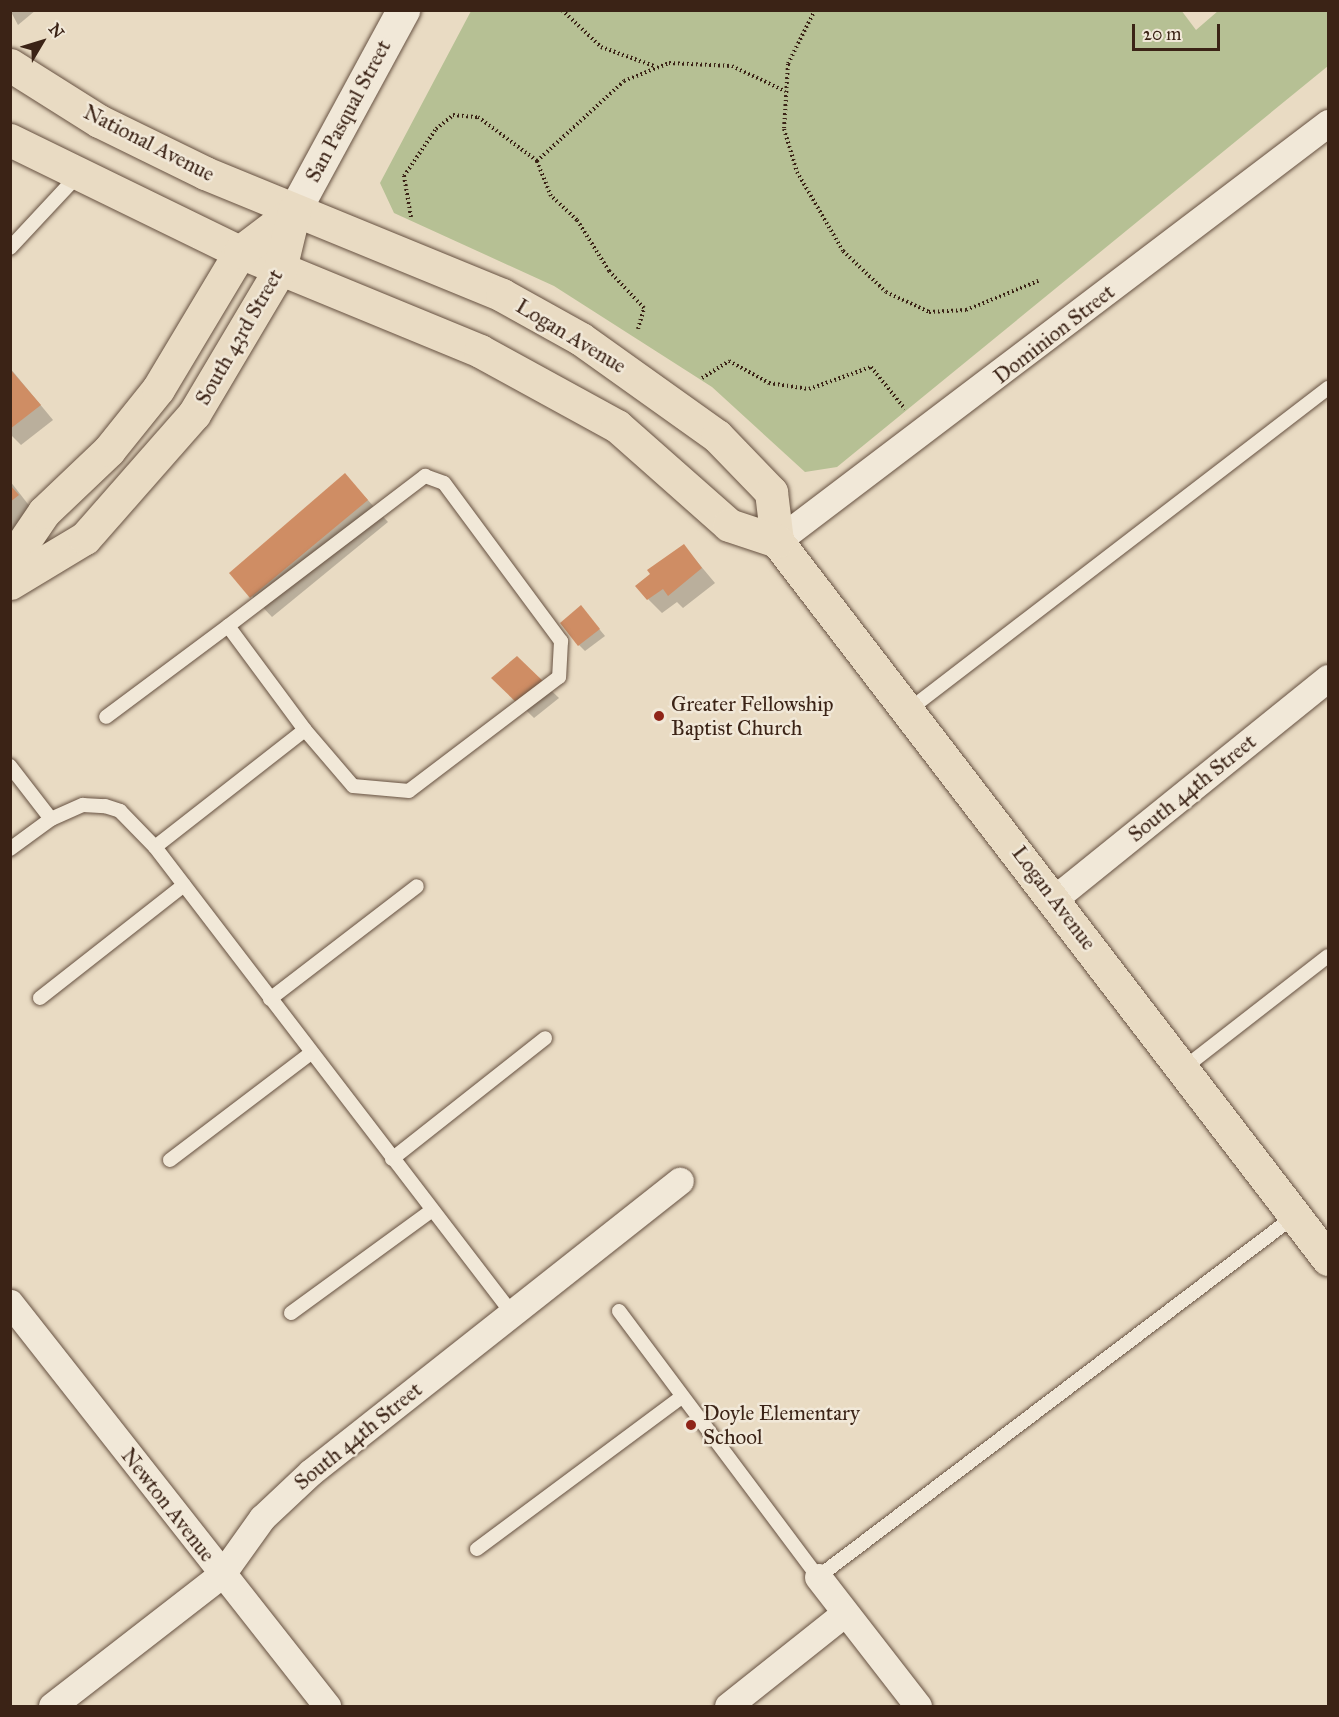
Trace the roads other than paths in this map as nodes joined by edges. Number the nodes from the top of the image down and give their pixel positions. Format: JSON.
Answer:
{"nodes":[{"id":1,"x":403,"y":10,"type":"edge"},
{"id":2,"x":10,"y":65,"type":"edge"},
{"id":3,"x":1329,"y":123,"type":"edge"},
{"id":4,"x":10,"y":140,"type":"edge"},
{"id":5,"x":78,"y":175,"type":"junction"},
{"id":6,"x":294,"y":211,"type":"junction"},
{"id":7,"x":10,"y":248,"type":"edge"},
{"id":8,"x":240,"y":252,"type":"junction"},
{"id":9,"x":280,"y":269,"type":"junction"},
{"id":10,"x":1329,"y":388,"type":"edge"},
{"id":11,"x":777,"y":541,"type":"junction"},
{"id":12,"x":10,"y":562,"type":"edge"},
{"id":13,"x":10,"y":583,"type":"edge"},
{"id":14,"x":228,"y":626,"type":"junction"},
{"id":15,"x":1329,"y":678,"type":"edge"},
{"id":16,"x":910,"y":709,"type":"junction"},
{"id":17,"x":106,"y":717,"type":"dead end"},
{"id":18,"x":305,"y":730,"type":"junction"},
{"id":19,"x":10,"y":766,"type":"edge"},
{"id":20,"x":51,"y":819,"type":"junction"},
{"id":21,"x":155,"y":847,"type":"junction"},
{"id":22,"x":10,"y":849,"type":"edge"},
{"id":23,"x":184,"y":885,"type":"junction"},
{"id":24,"x":417,"y":886,"type":"dead end"},
{"id":25,"x":1054,"y":899,"type":"junction"},
{"id":26,"x":1329,"y":956,"type":"edge"},
{"id":27,"x":40,"y":998,"type":"dead end"},
{"id":28,"x":270,"y":999,"type":"junction"},
{"id":29,"x":545,"y":1038,"type":"dead end"},
{"id":30,"x":311,"y":1053,"type":"junction"},
{"id":31,"x":1184,"y":1068,"type":"junction"},
{"id":32,"x":392,"y":1159,"type":"junction"},
{"id":33,"x":170,"y":1160,"type":"dead end"},
{"id":34,"x":680,"y":1181,"type":"dead end"},
{"id":35,"x":431,"y":1211,"type":"junction"},
{"id":36,"x":1296,"y":1214,"type":"junction"},
{"id":37,"x":1326,"y":1252,"type":"edge"},
{"id":38,"x":10,"y":1303,"type":"edge"},
{"id":39,"x":619,"y":1311,"type":"dead end"},
{"id":40,"x":511,"y":1312,"type":"junction"},
{"id":41,"x":291,"y":1313,"type":"dead end"},
{"id":42,"x":682,"y":1397,"type":"junction"},
{"id":43,"x":477,"y":1549,"type":"dead end"},
{"id":44,"x":222,"y":1574,"type":"junction"},
{"id":45,"x":818,"y":1577,"type":"junction"},
{"id":46,"x":845,"y":1613,"type":"junction"},
{"id":47,"x":52,"y":1707,"type":"edge"},
{"id":48,"x":327,"y":1707,"type":"edge"},
{"id":49,"x":728,"y":1707,"type":"edge"},
{"id":50,"x":918,"y":1707,"type":"edge"}],
"edges":[{"from":1,"to":6,"type":"main road","name":"San Pasqual Street"},
{"from":2,"to":6,"type":"main road","name":"National Avenue"},
{"from":3,"to":11,"type":"street","name":"Dominion Street"},
{"from":4,"to":5,"type":"main road"},
{"from":5,"to":7,"type":"lane"},
{"from":5,"to":8,"type":"main road"},
{"from":6,"to":8,"type":"main road","name":"South 43rd Street"},
{"from":6,"to":9,"type":"main road","name":"South 43rd Street"},
{"from":6,"to":11,"type":"main road","name":"Logan Avenue"},
{"from":8,"to":9,"type":"main road"},
{"from":8,"to":12,"type":"main road","name":"South 43rd Street"},
{"from":9,"to":11,"type":"main road"},
{"from":9,"to":13,"type":"main road","name":"South 43rd Street"},
{"from":10,"to":16,"type":"lane"},
{"from":11,"to":16,"type":"main road","name":"Logan Avenue"},
{"from":14,"to":17,"type":"lane"},
{"from":14,"to":18,"type":"lane"},
{"from":14,"to":18,"type":"lane"},
{"from":15,"to":25,"type":"street","name":"South 44th Street"},
{"from":16,"to":25,"type":"main road","name":"Logan Avenue"},
{"from":18,"to":21,"type":"lane"},
{"from":19,"to":20,"type":"lane"},
{"from":20,"to":21,"type":"lane"},
{"from":20,"to":22,"type":"lane"},
{"from":21,"to":23,"type":"lane"},
{"from":23,"to":27,"type":"lane"},
{"from":23,"to":28,"type":"lane"},
{"from":24,"to":28,"type":"lane"},
{"from":25,"to":31,"type":"main road","name":"Logan Avenue"},
{"from":26,"to":31,"type":"lane"},
{"from":28,"to":30,"type":"lane"},
{"from":29,"to":32,"type":"lane"},
{"from":30,"to":32,"type":"lane"},
{"from":30,"to":33,"type":"lane"},
{"from":31,"to":36,"type":"main road","name":"Logan Avenue"},
{"from":32,"to":35,"type":"lane"},
{"from":34,"to":40,"type":"street","name":"South 44th Street"},
{"from":35,"to":40,"type":"lane"},
{"from":35,"to":41,"type":"lane"},
{"from":36,"to":37,"type":"main road","name":"Logan Avenue"},
{"from":36,"to":45,"type":"lane"},
{"from":38,"to":44,"type":"street","name":"Newton Avenue"},
{"from":39,"to":42,"type":"lane"},
{"from":40,"to":44,"type":"street","name":"South 44th Street"},
{"from":42,"to":43,"type":"lane"},
{"from":42,"to":45,"type":"lane"},
{"from":44,"to":47,"type":"street","name":"South 44th Street"},
{"from":44,"to":48,"type":"street","name":"Newton Avenue"},
{"from":45,"to":46,"type":"street"},
{"from":46,"to":49,"type":"street"},
{"from":46,"to":50,"type":"street"}]}
